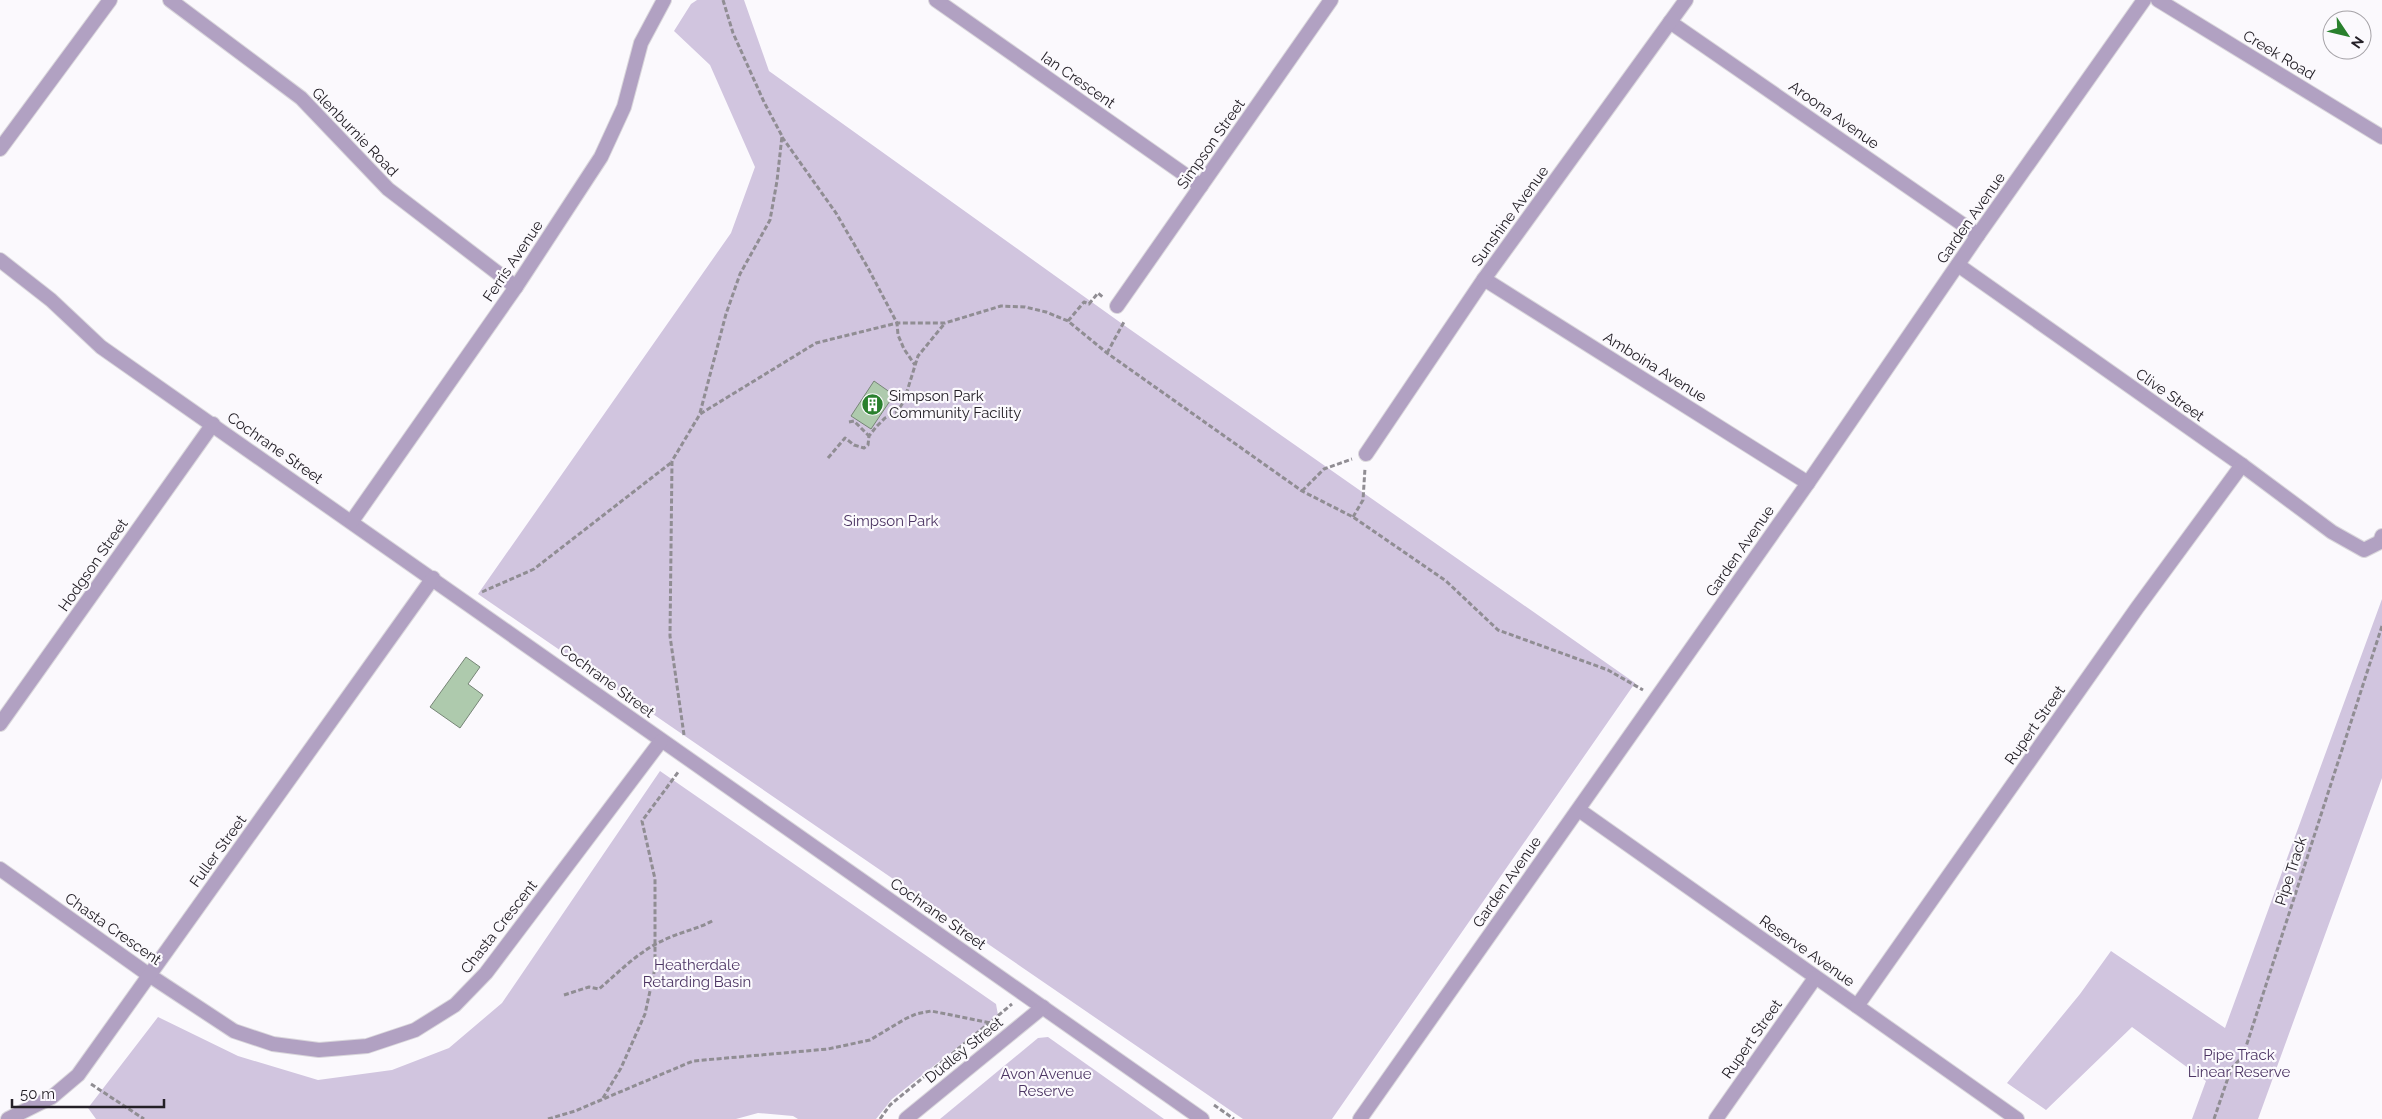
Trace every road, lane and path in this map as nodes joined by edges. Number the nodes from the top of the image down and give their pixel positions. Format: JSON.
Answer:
{"nodes":[{"id":1,"x":110,"y":0,"type":"edge"},
{"id":2,"x":170,"y":0,"type":"edge"},
{"id":3,"x":664,"y":0,"type":"edge"},
{"id":4,"x":723,"y":0,"type":"edge"},
{"id":5,"x":936,"y":0,"type":"edge"},
{"id":6,"x":1331,"y":0,"type":"edge"},
{"id":7,"x":1686,"y":0,"type":"edge"},
{"id":8,"x":2144,"y":0,"type":"edge"},
{"id":9,"x":2158,"y":0,"type":"edge"},
{"id":10,"x":1670,"y":22,"type":"junction"},
{"id":11,"x":782,"y":136,"type":"junction"},
{"id":12,"x":2382,"y":137,"type":"edge"},
{"id":13,"x":0,"y":148,"type":"edge"},
{"id":14,"x":1201,"y":186,"type":"junction"},
{"id":15,"x":1978,"y":235,"type":"junction"},
{"id":16,"x":0,"y":260,"type":"edge"},
{"id":17,"x":1958,"y":265,"type":"junction"},
{"id":18,"x":1484,"y":279,"type":"junction"},
{"id":19,"x":516,"y":287,"type":"junction"},
{"id":20,"x":1117,"y":306,"type":"dead end"},
{"id":21,"x":897,"y":323,"type":"junction"},
{"id":22,"x":945,"y":323,"type":"junction"},
{"id":23,"x":915,"y":365,"type":"junction"},
{"id":24,"x":700,"y":414,"type":"junction"},
{"id":25,"x":849,"y":422,"type":"dead end"},
{"id":26,"x":212,"y":424,"type":"junction"},
{"id":27,"x":869,"y":436,"type":"junction"},
{"id":28,"x":1366,"y":454,"type":"junction"},
{"id":29,"x":828,"y":458,"type":"dead end"},
{"id":30,"x":672,"y":461,"type":"junction"},
{"id":31,"x":2242,"y":465,"type":"junction"},
{"id":32,"x":1808,"y":483,"type":"junction"},
{"id":33,"x":1302,"y":491,"type":"junction"},
{"id":34,"x":1353,"y":517,"type":"junction"},
{"id":35,"x":352,"y":521,"type":"junction"},
{"id":36,"x":2382,"y":536,"type":"edge"},
{"id":37,"x":433,"y":578,"type":"junction"},
{"id":38,"x":470,"y":604,"type":"junction"},
{"id":39,"x":2382,"y":626,"type":"edge"},
{"id":40,"x":1656,"y":698,"type":"junction"},
{"id":41,"x":0,"y":724,"type":"edge"},
{"id":42,"x":661,"y":740,"type":"junction"},
{"id":43,"x":687,"y":759,"type":"junction"},
{"id":44,"x":1579,"y":810,"type":"junction"},
{"id":45,"x":0,"y":870,"type":"edge"},
{"id":46,"x":714,"y":920,"type":"dead end"},
{"id":47,"x":654,"y":945,"type":"junction"},
{"id":48,"x":149,"y":975,"type":"junction"},
{"id":49,"x":1815,"y":978,"type":"junction"},
{"id":50,"x":1025,"y":994,"type":"junction"},
{"id":51,"x":564,"y":995,"type":"dead end"},
{"id":52,"x":1857,"y":1006,"type":"junction"},
{"id":53,"x":1043,"y":1007,"type":"junction"},
{"id":54,"x":991,"y":1023,"type":"junction"},
{"id":55,"x":1016,"y":1028,"type":"junction"},
{"id":56,"x":78,"y":1075,"type":"junction"},
{"id":57,"x":603,"y":1098,"type":"junction"},
{"id":58,"x":1210,"y":1102,"type":"dead end"},
{"id":59,"x":8,"y":1119,"type":"edge"},
{"id":60,"x":144,"y":1119,"type":"edge"},
{"id":61,"x":548,"y":1119,"type":"edge"},
{"id":62,"x":880,"y":1119,"type":"edge"},
{"id":63,"x":906,"y":1119,"type":"edge"},
{"id":64,"x":1202,"y":1119,"type":"edge"},
{"id":65,"x":1234,"y":1119,"type":"edge"},
{"id":66,"x":1360,"y":1119,"type":"edge"},
{"id":67,"x":1716,"y":1119,"type":"edge"},
{"id":68,"x":2018,"y":1119,"type":"edge"},
{"id":69,"x":2214,"y":1119,"type":"edge"}],
"edges":[{"from":1,"to":13,"type":"street"},
{"from":2,"to":19,"type":"street","name":"Glenburnie Road"},
{"from":3,"to":19,"type":"street","name":"Ferris Avenue"},
{"from":4,"to":11,"type":"path"},
{"from":5,"to":14,"type":"street","name":"Ian Crescent"},
{"from":6,"to":14,"type":"street","name":"Simpson Street"},
{"from":7,"to":10,"type":"street","name":"Sunshine Avenue"},
{"from":8,"to":15,"type":"street","name":"Garden Avenue"},
{"from":9,"to":12,"type":"street","name":"Creek Road"},
{"from":10,"to":15,"type":"street","name":"Aroona Avenue"},
{"from":10,"to":18,"type":"street","name":"Sunshine Avenue"},
{"from":11,"to":21,"type":"path"},
{"from":11,"to":24,"type":"path"},
{"from":14,"to":20,"type":"street","name":"Simpson Street"},
{"from":15,"to":17,"type":"street","name":"Garden Avenue"},
{"from":16,"to":26,"type":"street","name":"Cochrane Street"},
{"from":17,"to":31,"type":"street","name":"Clive Street"},
{"from":17,"to":32,"type":"street","name":"Garden Avenue"},
{"from":18,"to":28,"type":"street","name":"Sunshine Avenue"},
{"from":18,"to":32,"type":"street","name":"Amboina Avenue"},
{"from":19,"to":35,"type":"street","name":"Ferris Avenue"},
{"from":21,"to":22,"type":"path"},
{"from":21,"to":23,"type":"path"},
{"from":21,"to":24,"type":"path"},
{"from":22,"to":23,"type":"path"},
{"from":22,"to":33,"type":"path"},
{"from":23,"to":27,"type":"path"},
{"from":24,"to":30,"type":"path"},
{"from":25,"to":27,"type":"path"},
{"from":26,"to":35,"type":"street","name":"Cochrane Street"},
{"from":26,"to":41,"type":"street","name":"Hodgson Street"},
{"from":27,"to":29,"type":"path"},
{"from":28,"to":33,"type":"path"},
{"from":28,"to":34,"type":"path"},
{"from":30,"to":38,"type":"path"},
{"from":30,"to":43,"type":"path"},
{"from":31,"to":36,"type":"street","name":"Clive Street"},
{"from":31,"to":52,"type":"street","name":"Rupert Street"},
{"from":32,"to":40,"type":"street","name":"Garden Avenue"},
{"from":33,"to":34,"type":"path"},
{"from":34,"to":40,"type":"path"},
{"from":35,"to":37,"type":"street","name":"Cochrane Street"},
{"from":37,"to":38,"type":"street","name":"Cochrane Street"},
{"from":37,"to":48,"type":"street","name":"Fuller Street"},
{"from":38,"to":42,"type":"street","name":"Cochrane Street"},
{"from":39,"to":69,"type":"path","name":"Pipe Track"},
{"from":40,"to":44,"type":"street","name":"Garden Avenue"},
{"from":42,"to":43,"type":"street","name":"Cochrane Street"},
{"from":42,"to":48,"type":"street","name":"Chasta Crescent"},
{"from":43,"to":47,"type":"path"},
{"from":43,"to":50,"type":"street","name":"Cochrane Street"},
{"from":44,"to":49,"type":"street","name":"Reserve Avenue"},
{"from":44,"to":66,"type":"street","name":"Garden Avenue"},
{"from":45,"to":48,"type":"street","name":"Chasta Crescent"},
{"from":46,"to":47,"type":"path"},
{"from":47,"to":51,"type":"path"},
{"from":47,"to":57,"type":"path"},
{"from":48,"to":56,"type":"street","name":"Fuller Street"},
{"from":49,"to":52,"type":"street","name":"Reserve Avenue"},
{"from":49,"to":67,"type":"street","name":"Rupert Street"},
{"from":50,"to":53,"type":"street","name":"Cochrane Street"},
{"from":50,"to":54,"type":"path"},
{"from":52,"to":68,"type":"street","name":"Reserve Avenue"},
{"from":53,"to":55,"type":"street","name":"Dudley Street"},
{"from":53,"to":64,"type":"street","name":"Cochrane Street"},
{"from":54,"to":55,"type":"path"},
{"from":54,"to":57,"type":"path"},
{"from":54,"to":62,"type":"path"},
{"from":55,"to":63,"type":"street","name":"Dudley Street"},
{"from":56,"to":59,"type":"street","name":"Fuller Street"},
{"from":56,"to":60,"type":"path"},
{"from":57,"to":61,"type":"path"},
{"from":58,"to":65,"type":"path"}]}
